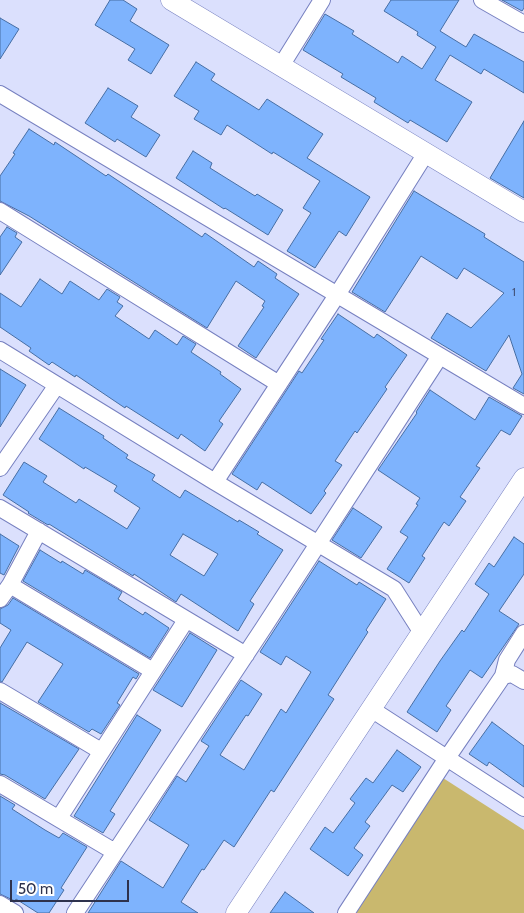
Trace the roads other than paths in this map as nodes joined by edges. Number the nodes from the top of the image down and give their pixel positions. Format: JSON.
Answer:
{"nodes":[{"id":1,"x":171,"y":0,"type":"edge"},
{"id":2,"x":322,"y":0,"type":"edge"},
{"id":3,"x":482,"y":0,"type":"edge"},
{"id":4,"x":524,"y":24,"type":"edge"},
{"id":5,"x":281,"y":66,"type":"junction"},
{"id":6,"x":0,"y":94,"type":"edge"},
{"id":7,"x":426,"y":153,"type":"junction"},
{"id":8,"x":0,"y":211,"type":"edge"},
{"id":9,"x":524,"y":212,"type":"edge"},
{"id":10,"x":337,"y":295,"type":"junction"},
{"id":11,"x":0,"y":350,"type":"edge"},
{"id":12,"x":440,"y":356,"type":"junction"},
{"id":13,"x":279,"y":384,"type":"junction"},
{"id":14,"x":57,"y":385,"type":"junction"},
{"id":15,"x":524,"y":406,"type":"edge"},
{"id":16,"x":0,"y":468,"type":"edge"},
{"id":17,"x":524,"y":478,"type":"edge"},
{"id":18,"x":215,"y":482,"type":"junction"},
{"id":19,"x":0,"y":508,"type":"edge"},
{"id":20,"x":39,"y":531,"type":"junction"},
{"id":21,"x":318,"y":543,"type":"junction"},
{"id":22,"x":10,"y":585,"type":"junction"},
{"id":23,"x":0,"y":599,"type":"edge"},
{"id":24,"x":186,"y":620,"type":"junction"},
{"id":25,"x":422,"y":633,"type":"junction"},
{"id":26,"x":524,"y":633,"type":"edge"},
{"id":27,"x":246,"y":655,"type":"junction"},
{"id":28,"x":153,"y":671,"type":"junction"},
{"id":29,"x":503,"y":676,"type":"junction"},
{"id":30,"x":524,"y":681,"type":"edge"},
{"id":31,"x":0,"y":691,"type":"edge"},
{"id":32,"x":371,"y":709,"type":"junction"},
{"id":33,"x":102,"y":752,"type":"junction"},
{"id":34,"x":446,"y":758,"type":"junction"},
{"id":35,"x":0,"y":784,"type":"edge"},
{"id":36,"x":524,"y":808,"type":"edge"},
{"id":37,"x":59,"y":818,"type":"junction"},
{"id":38,"x":115,"y":852,"type":"junction"},
{"id":39,"x":0,"y":904,"type":"edge"},
{"id":40,"x":15,"y":913,"type":"edge"},
{"id":41,"x":75,"y":913,"type":"edge"},
{"id":42,"x":236,"y":913,"type":"edge"},
{"id":43,"x":346,"y":913,"type":"edge"}],
"edges":[{"from":1,"to":5,"type":"street"},
{"from":2,"to":5,"type":"street"},
{"from":3,"to":4,"type":"street"},
{"from":5,"to":7,"type":"street"},
{"from":6,"to":10,"type":"street"},
{"from":7,"to":9,"type":"street"},
{"from":7,"to":10,"type":"street"},
{"from":8,"to":13,"type":"street"},
{"from":10,"to":12,"type":"street"},
{"from":10,"to":13,"type":"street"},
{"from":11,"to":14,"type":"street"},
{"from":12,"to":15,"type":"street"},
{"from":12,"to":21,"type":"street"},
{"from":13,"to":18,"type":"street"},
{"from":14,"to":16,"type":"street"},
{"from":14,"to":18,"type":"street"},
{"from":17,"to":25,"type":"street"},
{"from":18,"to":21,"type":"street"},
{"from":19,"to":20,"type":"street"},
{"from":20,"to":22,"type":"street"},
{"from":20,"to":24,"type":"street"},
{"from":21,"to":25,"type":"street"},
{"from":21,"to":27,"type":"street"},
{"from":22,"to":23,"type":"street"},
{"from":22,"to":28,"type":"street"},
{"from":24,"to":27,"type":"street"},
{"from":24,"to":28,"type":"street"},
{"from":25,"to":32,"type":"street"},
{"from":26,"to":29,"type":"street"},
{"from":27,"to":38,"type":"street"},
{"from":28,"to":33,"type":"street"},
{"from":29,"to":30,"type":"street"},
{"from":29,"to":34,"type":"street"},
{"from":31,"to":33,"type":"street"},
{"from":32,"to":34,"type":"street"},
{"from":32,"to":42,"type":"street"},
{"from":33,"to":37,"type":"street"},
{"from":34,"to":36,"type":"street"},
{"from":34,"to":43,"type":"street"},
{"from":35,"to":37,"type":"street"},
{"from":37,"to":38,"type":"street"},
{"from":38,"to":41,"type":"street"},
{"from":39,"to":40,"type":"street"}]}
